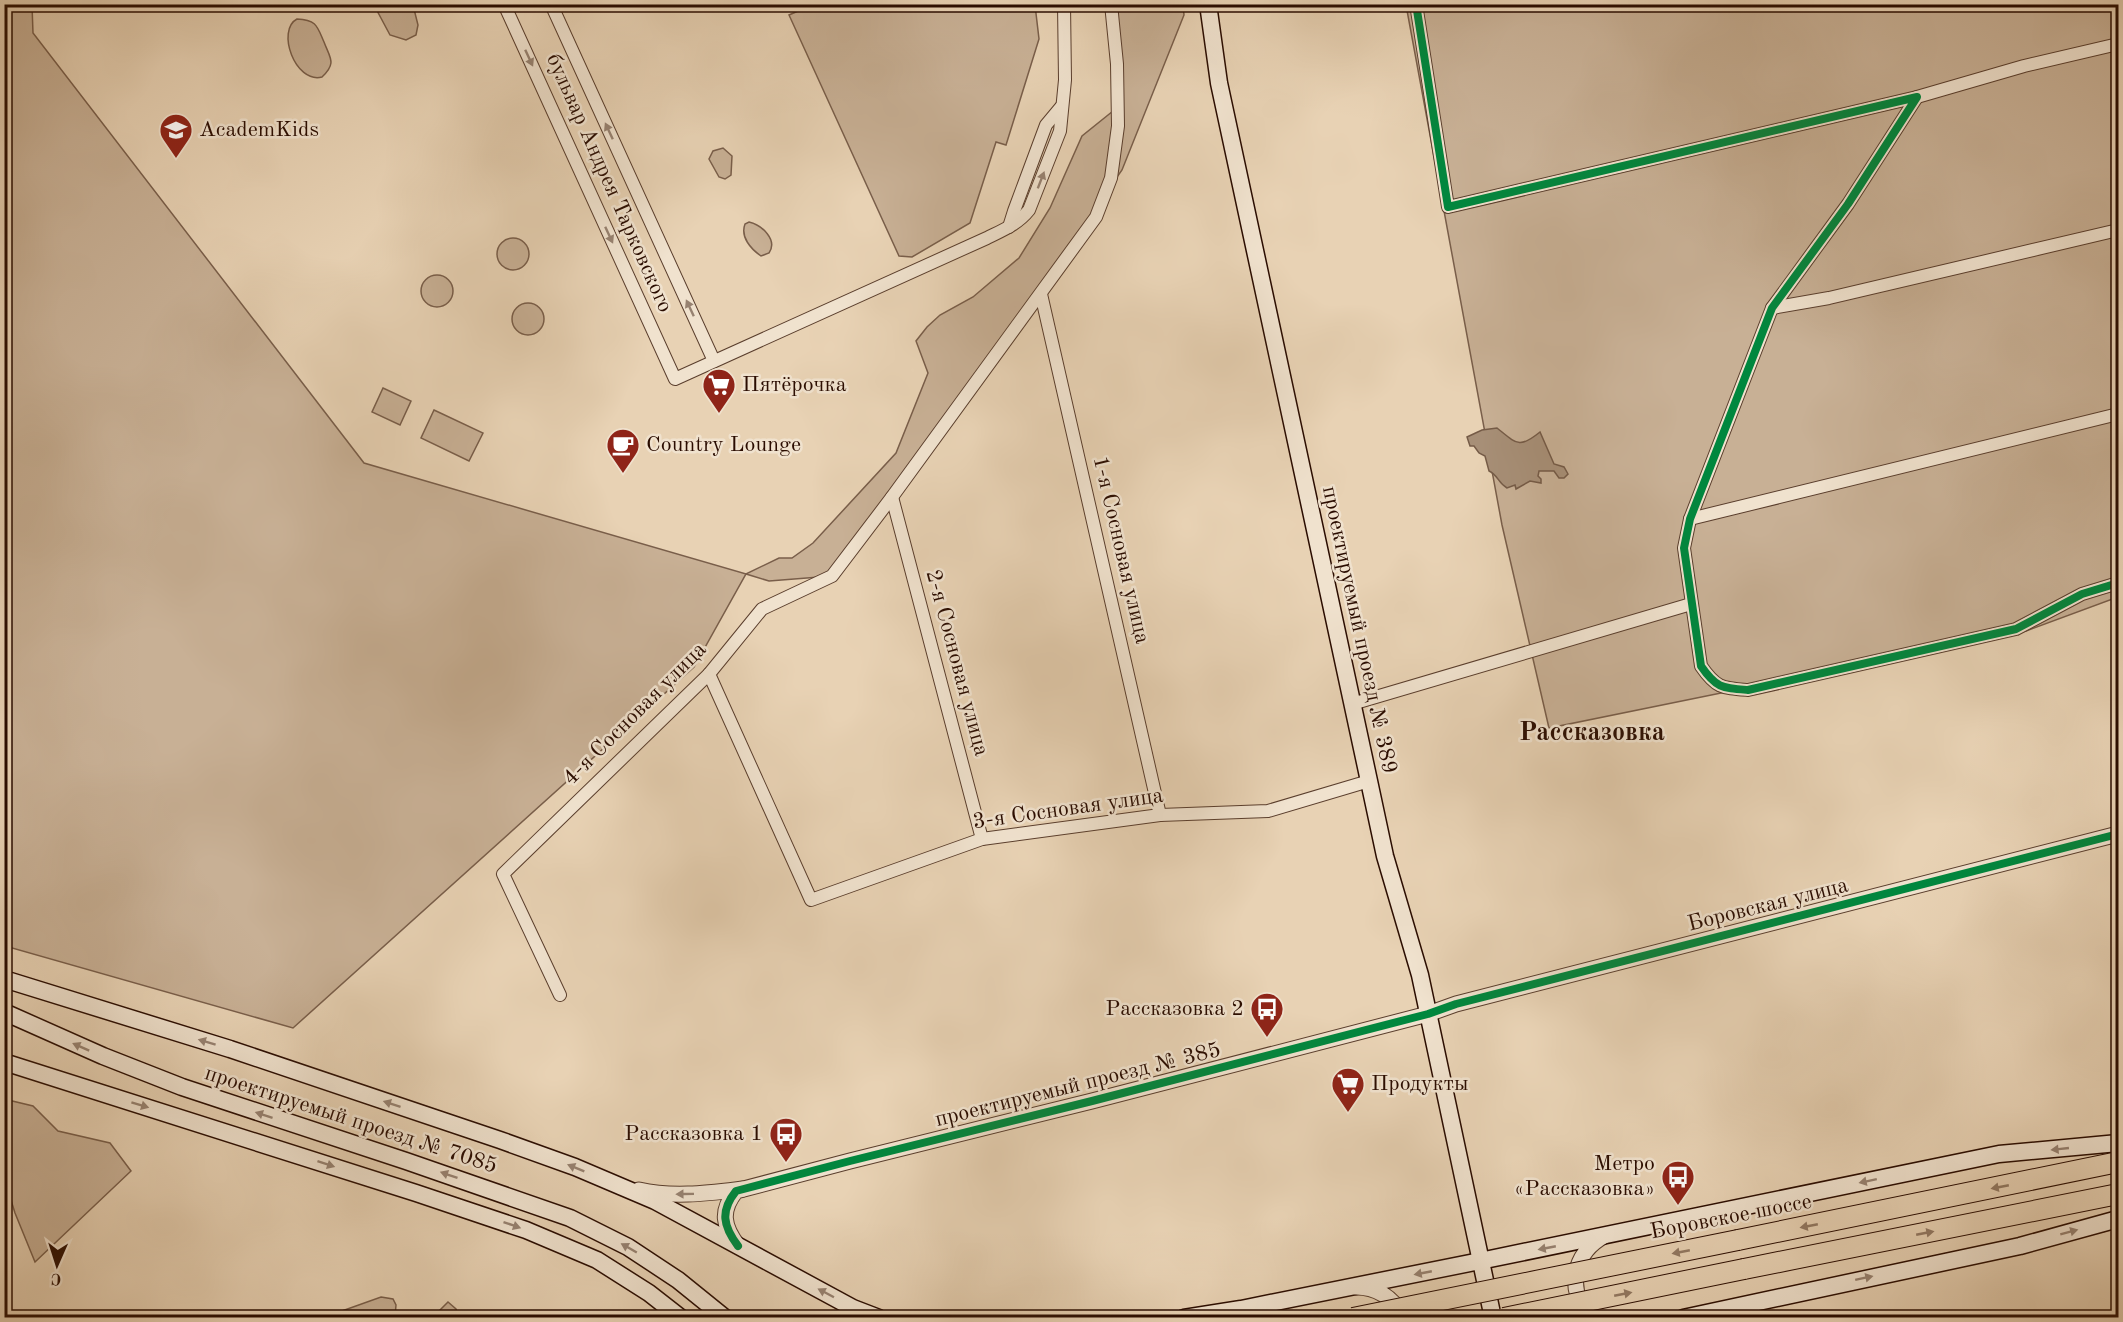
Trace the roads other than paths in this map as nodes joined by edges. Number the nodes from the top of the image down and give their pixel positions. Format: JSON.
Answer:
{"nodes":[{"id":1,"x":504,"y":4,"type":"edge"},
{"id":2,"x":552,"y":4,"type":"edge"},
{"id":3,"x":1064,"y":4,"type":"edge"},
{"id":4,"x":1111,"y":4,"type":"edge"},
{"id":5,"x":1208,"y":4,"type":"edge"},
{"id":6,"x":1416,"y":4,"type":"edge"},
{"id":7,"x":2118,"y":44,"type":"edge"},
{"id":8,"x":1917,"y":97,"type":"junction"},
{"id":9,"x":2118,"y":230,"type":"edge"},
{"id":10,"x":1041,"y":294,"type":"junction"},
{"id":11,"x":1772,"y":308,"type":"junction"},
{"id":12,"x":714,"y":361,"type":"junction"},
{"id":13,"x":2118,"y":414,"type":"edge"},
{"id":14,"x":892,"y":497,"type":"junction"},
{"id":15,"x":1690,"y":519,"type":"junction"},
{"id":16,"x":2118,"y":583,"type":"edge"},
{"id":17,"x":1691,"y":604,"type":"junction"},
{"id":18,"x":709,"y":674,"type":"junction"},
{"id":19,"x":1352,"y":704,"type":"junction"},
{"id":20,"x":1369,"y":781,"type":"junction"},
{"id":21,"x":1160,"y":815,"type":"junction"},
{"id":22,"x":2118,"y":834,"type":"edge"},
{"id":23,"x":982,"y":839,"type":"junction"},
{"id":24,"x":4,"y":979,"type":"edge"},
{"id":25,"x":560,"y":995,"type":"dead end"},
{"id":26,"x":4,"y":1012,"type":"edge"},
{"id":27,"x":1428,"y":1014,"type":"junction"},
{"id":28,"x":4,"y":1062,"type":"edge"},
{"id":29,"x":2118,"y":1143,"type":"edge"},
{"id":30,"x":2118,"y":1162,"type":"edge"},
{"id":31,"x":615,"y":1184,"type":"junction"},
{"id":32,"x":740,"y":1190,"type":"junction"},
{"id":33,"x":2118,"y":1194,"type":"edge"},
{"id":34,"x":2118,"y":1219,"type":"edge"},
{"id":35,"x":1604,"y":1236,"type":"junction"},
{"id":36,"x":738,"y":1246,"type":"junction"},
{"id":37,"x":1480,"y":1262,"type":"junction"},
{"id":38,"x":1348,"y":1288,"type":"junction"},
{"id":39,"x":681,"y":1317,"type":"edge"},
{"id":40,"x":725,"y":1317,"type":"edge"},
{"id":41,"x":879,"y":1317,"type":"edge"},
{"id":42,"x":1184,"y":1317,"type":"edge"},
{"id":43,"x":1353,"y":1317,"type":"edge"},
{"id":44,"x":1403,"y":1317,"type":"edge"},
{"id":45,"x":1493,"y":1317,"type":"edge"},
{"id":46,"x":1504,"y":1317,"type":"edge"},
{"id":47,"x":1592,"y":1317,"type":"edge"},
{"id":48,"x":1683,"y":1317,"type":"edge"}],
"edges":[{"from":1,"to":12,"type":"street","name":"бульвар Андрея Тарковского","one_way":true},
{"from":12,"to":2,"type":"street","name":"бульвар Андрея Тарковского","one_way":true},
{"from":3,"to":12,"type":"street"},
{"from":4,"to":10,"type":"street","name":"4-я Сосновая улица"},
{"from":5,"to":19,"type":"main road","name":"проектируемый проезд № 389"},
{"from":6,"to":8,"type":"street"},
{"from":7,"to":8,"type":"street"},
{"from":8,"to":11,"type":"street"},
{"from":9,"to":11,"type":"street"},
{"from":10,"to":14,"type":"street","name":"4-я Сосновая улица"},
{"from":10,"to":21,"type":"street","name":"1-я Сосновая улица"},
{"from":11,"to":15,"type":"street"},
{"from":13,"to":15,"type":"street"},
{"from":14,"to":18,"type":"street","name":"4-я Сосновая улица"},
{"from":14,"to":23,"type":"street","name":"2-я Сосновая улица"},
{"from":15,"to":17,"type":"street"},
{"from":16,"to":17,"type":"street"},
{"from":17,"to":19,"type":"street"},
{"from":18,"to":23,"type":"street","name":"3-я Сосновая улица"},
{"from":18,"to":25,"type":"street","name":"4-я Сосновая улица"},
{"from":19,"to":20,"type":"main road","name":"проектируемый проезд № 389"},
{"from":20,"to":21,"type":"street","name":"3-я Сосновая улица"},
{"from":20,"to":27,"type":"main road","name":"проектируемый проезд № 389"},
{"from":21,"to":23,"type":"street","name":"3-я Сосновая улица"},
{"from":22,"to":27,"type":"street","name":"Боровская улица"},
{"from":31,"to":24,"type":"main road","one_way":true},
{"from":40,"to":26,"type":"main road","name":"проектируемый проезд № 7085","one_way":true},
{"from":27,"to":32,"type":"street","name":"проектируемый проезд № 385"},
{"from":27,"to":37,"type":"main road","name":"проектируемый проезд № 389"},
{"from":28,"to":39,"type":"main road","one_way":true},
{"from":29,"to":35,"type":"main road","one_way":true},
{"from":30,"to":43,"type":"main road","name":"Боровское шоссе","one_way":true,"bridge":true},
{"from":32,"to":31,"type":"street","name":"проектируемый проезд № 385","one_way":true},
{"from":31,"to":36,"type":"main road"},
{"from":32,"to":36,"type":"street"},
{"from":46,"to":33,"type":"main road","one_way":true,"bridge":true},
{"from":48,"to":34,"type":"main road","one_way":true},
{"from":35,"to":37,"type":"main road","one_way":true},
{"from":35,"to":47,"type":"street"},
{"from":41,"to":36,"type":"main road","one_way":true},
{"from":37,"to":38,"type":"main road","one_way":true},
{"from":37,"to":45,"type":"main road","name":"проектируемый проезд № 389"},
{"from":38,"to":42,"type":"main road"},
{"from":38,"to":44,"type":"street"}]}
